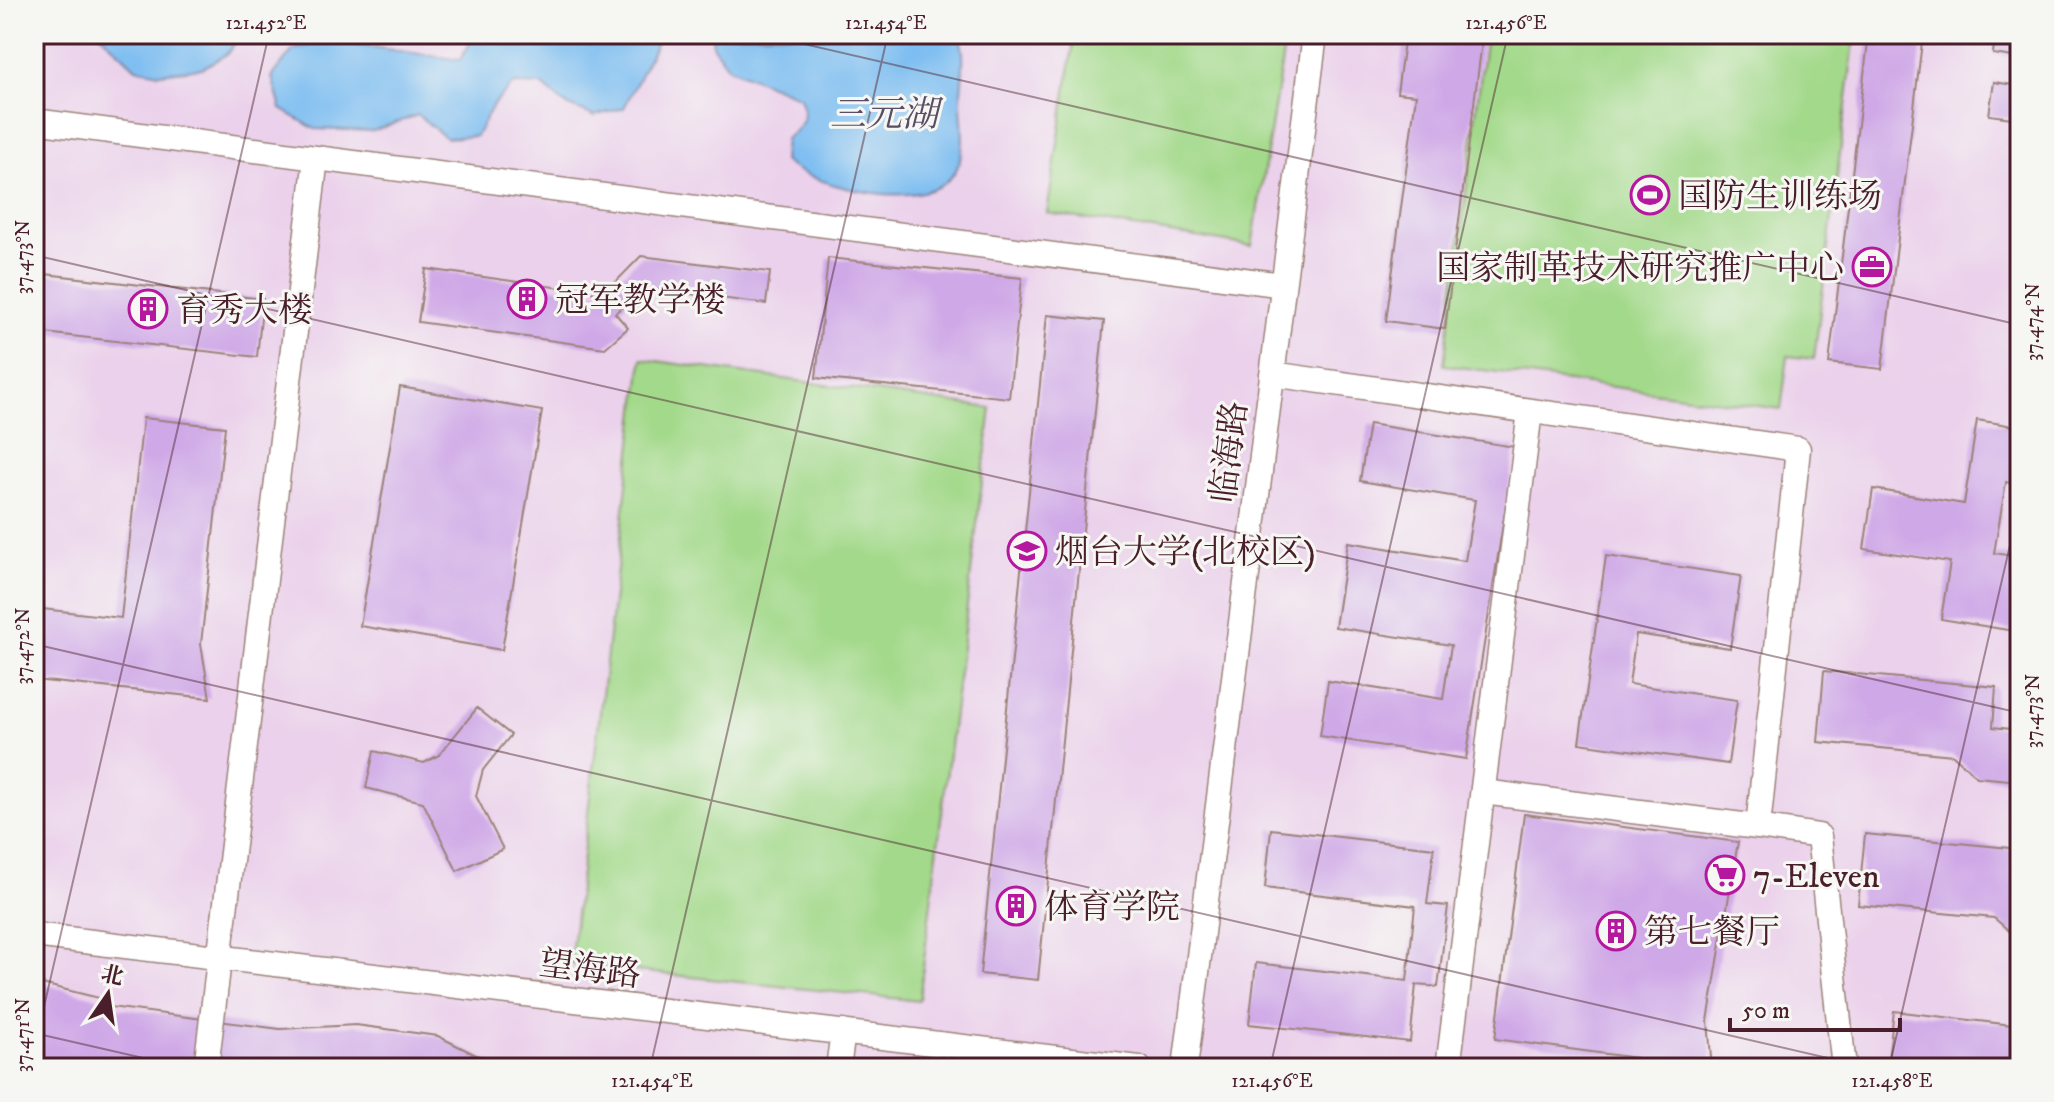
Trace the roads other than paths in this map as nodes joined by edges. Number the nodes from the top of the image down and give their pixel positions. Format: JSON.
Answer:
{"nodes":[{"id":1,"x":1315,"y":34,"type":"edge"},
{"id":2,"x":34,"y":121,"type":"edge"},
{"id":3,"x":316,"y":158,"type":"junction"},
{"id":4,"x":1283,"y":285,"type":"junction"},
{"id":5,"x":1272,"y":374,"type":"junction"},
{"id":6,"x":1530,"y":411,"type":"junction"},
{"id":7,"x":1483,"y":792,"type":"junction"},
{"id":8,"x":1758,"y":827,"type":"junction"},
{"id":9,"x":34,"y":935,"type":"edge"},
{"id":10,"x":220,"y":957,"type":"junction"},
{"id":11,"x":843,"y":1032,"type":"junction"},
{"id":12,"x":206,"y":1068,"type":"edge"},
{"id":13,"x":838,"y":1068,"type":"edge"},
{"id":14,"x":1139,"y":1068,"type":"edge"},
{"id":15,"x":1185,"y":1068,"type":"edge"},
{"id":16,"x":1448,"y":1068,"type":"edge"},
{"id":17,"x":1844,"y":1068,"type":"edge"}],
"edges":[{"from":1,"to":4,"type":"street","name":"临海路"},
{"from":2,"to":3,"type":"street"},
{"from":3,"to":4,"type":"street"},
{"from":3,"to":10,"type":"street"},
{"from":4,"to":5,"type":"street","name":"临海路"},
{"from":5,"to":6,"type":"street"},
{"from":5,"to":15,"type":"street","name":"临海路"},
{"from":6,"to":7,"type":"street"},
{"from":6,"to":8,"type":"street"},
{"from":7,"to":8,"type":"street"},
{"from":7,"to":16,"type":"street"},
{"from":8,"to":17,"type":"street"},
{"from":9,"to":10,"type":"street","name":"望海路"},
{"from":10,"to":11,"type":"street","name":"望海路"},
{"from":10,"to":12,"type":"street"},
{"from":11,"to":13,"type":"street"},
{"from":11,"to":14,"type":"street","name":"望海路"}]}
